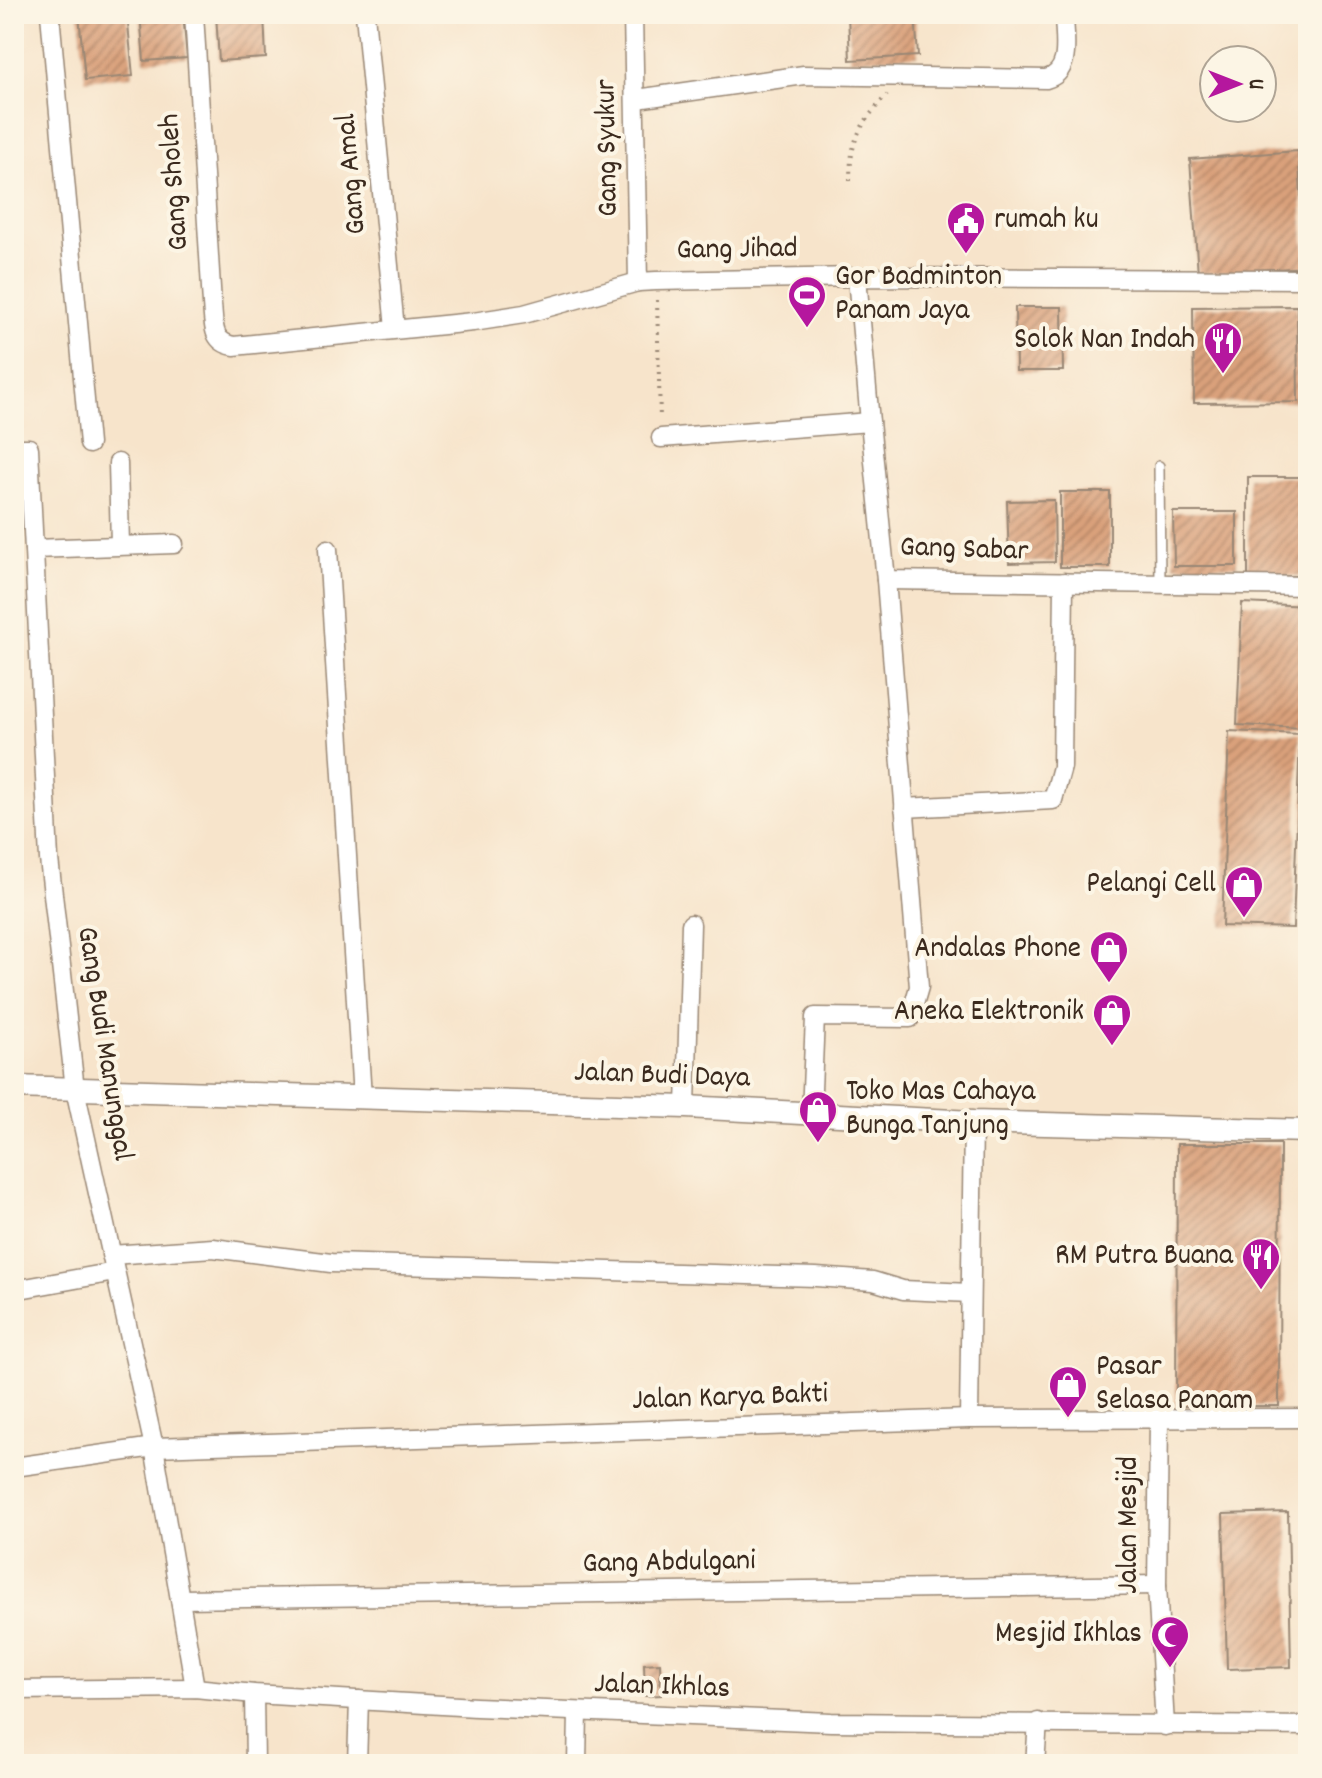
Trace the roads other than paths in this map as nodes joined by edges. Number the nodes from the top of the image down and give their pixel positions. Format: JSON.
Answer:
{"nodes":[{"id":1,"x":50,"y":14,"type":"edge"},
{"id":2,"x":194,"y":14,"type":"edge"},
{"id":3,"x":365,"y":14,"type":"edge"},
{"id":4,"x":633,"y":14,"type":"edge"},
{"id":5,"x":1064,"y":14,"type":"edge"},
{"id":6,"x":637,"y":99,"type":"junction"},
{"id":7,"x":857,"y":277,"type":"junction"},
{"id":8,"x":1308,"y":279,"type":"edge"},
{"id":9,"x":647,"y":282,"type":"junction"},
{"id":10,"x":395,"y":329,"type":"junction"},
{"id":11,"x":222,"y":344,"type":"joint"},
{"id":12,"x":870,"y":422,"type":"junction"},
{"id":13,"x":661,"y":438,"type":"road end"},
{"id":14,"x":89,"y":444,"type":"dead end"},
{"id":15,"x":21,"y":448,"type":"edge"},
{"id":16,"x":118,"y":463,"type":"dead end"},
{"id":17,"x":1159,"y":466,"type":"dead end"},
{"id":18,"x":174,"y":544,"type":"dead end"},
{"id":19,"x":120,"y":545,"type":"junction"},
{"id":20,"x":34,"y":549,"type":"junction"},
{"id":21,"x":328,"y":549,"type":"dead end"},
{"id":22,"x":886,"y":580,"type":"junction"},
{"id":23,"x":1064,"y":582,"type":"junction"},
{"id":24,"x":1160,"y":584,"type":"junction"},
{"id":25,"x":1308,"y":586,"type":"edge"},
{"id":26,"x":904,"y":808,"type":"junction"},
{"id":27,"x":691,"y":924,"type":"dead end"},
{"id":28,"x":14,"y":1087,"type":"edge"},
{"id":29,"x":75,"y":1089,"type":"junction"},
{"id":30,"x":362,"y":1098,"type":"junction"},
{"id":31,"x":686,"y":1107,"type":"junction"},
{"id":32,"x":811,"y":1114,"type":"junction"},
{"id":33,"x":973,"y":1122,"type":"junction"},
{"id":34,"x":1308,"y":1131,"type":"edge"},
{"id":35,"x":113,"y":1263,"type":"junction"},
{"id":36,"x":14,"y":1290,"type":"edge"},
{"id":37,"x":970,"y":1293,"type":"junction"},
{"id":38,"x":1308,"y":1418,"type":"edge"},
{"id":39,"x":969,"y":1419,"type":"junction"},
{"id":40,"x":1159,"y":1420,"type":"junction"},
{"id":41,"x":154,"y":1447,"type":"junction"},
{"id":42,"x":14,"y":1467,"type":"edge"},
{"id":43,"x":1157,"y":1585,"type":"junction"},
{"id":44,"x":182,"y":1599,"type":"junction"},
{"id":45,"x":195,"y":1688,"type":"junction"},
{"id":46,"x":14,"y":1690,"type":"edge"},
{"id":47,"x":254,"y":1694,"type":"junction"},
{"id":48,"x":359,"y":1700,"type":"junction"},
{"id":49,"x":578,"y":1712,"type":"junction"},
{"id":50,"x":1038,"y":1722,"type":"junction"},
{"id":51,"x":1165,"y":1726,"type":"junction"},
{"id":52,"x":1308,"y":1726,"type":"edge"},
{"id":53,"x":255,"y":1764,"type":"edge"},
{"id":54,"x":357,"y":1764,"type":"edge"},
{"id":55,"x":577,"y":1764,"type":"edge"},
{"id":56,"x":1035,"y":1764,"type":"edge"}],
"edges":[{"from":1,"to":14,"type":"street"},
{"from":2,"to":11,"type":"street","name":"Gang Sholeh"},
{"from":3,"to":10,"type":"street","name":"Gang Amal"},
{"from":4,"to":6,"type":"street","name":"Gang Syukur"},
{"from":5,"to":6,"type":"street"},
{"from":6,"to":9,"type":"street","name":"Gang Syukur"},
{"from":7,"to":8,"type":"street","name":"Gang Jihad"},
{"from":7,"to":9,"type":"street","name":"Gang Jihad"},
{"from":7,"to":12,"type":"street","name":"Gang Sabar"},
{"from":9,"to":10,"type":"street","name":"Gang Jihad"},
{"from":10,"to":11,"type":"street","name":"Gang Jihad"},
{"from":12,"to":13,"type":"street"},
{"from":12,"to":22,"type":"street","name":"Gang Sabar"},
{"from":15,"to":20,"type":"street","name":"Gang Budi Manunggal"},
{"from":16,"to":19,"type":"street"},
{"from":17,"to":24,"type":"lane"},
{"from":18,"to":19,"type":"street"},
{"from":19,"to":20,"type":"street"},
{"from":20,"to":29,"type":"street","name":"Gang Budi Manunggal"},
{"from":21,"to":30,"type":"street"},
{"from":22,"to":23,"type":"street","name":"Gang Sabar"},
{"from":22,"to":26,"type":"street"},
{"from":23,"to":24,"type":"street","name":"Gang Sabar"},
{"from":23,"to":26,"type":"street"},
{"from":24,"to":25,"type":"street","name":"Gang Sabar"},
{"from":26,"to":32,"type":"street"},
{"from":27,"to":31,"type":"street"},
{"from":28,"to":29,"type":"street","name":"Jalan Budi Daya"},
{"from":29,"to":30,"type":"street","name":"Jalan Budi Daya"},
{"from":29,"to":35,"type":"street","name":"Gang Budi Manunggal"},
{"from":30,"to":31,"type":"street","name":"Jalan Budi Daya"},
{"from":31,"to":32,"type":"street","name":"Jalan Budi Daya"},
{"from":32,"to":33,"type":"street","name":"Jalan Budi Daya"},
{"from":33,"to":34,"type":"street","name":"Jalan Budi Daya"},
{"from":33,"to":37,"type":"street"},
{"from":35,"to":36,"type":"street"},
{"from":35,"to":37,"type":"street"},
{"from":35,"to":41,"type":"street","name":"Gang Budi Manunggal"},
{"from":37,"to":39,"type":"street"},
{"from":38,"to":40,"type":"street","name":"Jalan Karya Bakti"},
{"from":39,"to":40,"type":"street","name":"Jalan Karya Bakti"},
{"from":39,"to":41,"type":"street","name":"Jalan Karya Bakti"},
{"from":40,"to":43,"type":"street","name":"Jalan Mesjid"},
{"from":41,"to":42,"type":"street","name":"Jalan Karya Bakti"},
{"from":41,"to":44,"type":"street","name":"Gang Budi Manunggal"},
{"from":43,"to":44,"type":"street","name":"Gang Abdulgani"},
{"from":43,"to":51,"type":"street","name":"Jalan Mesjid"},
{"from":44,"to":45,"type":"street","name":"Gang Budi Manunggal"},
{"from":45,"to":46,"type":"street","name":"Jalan Ikhlas"},
{"from":45,"to":47,"type":"street","name":"Jalan Ikhlas"},
{"from":47,"to":48,"type":"street","name":"Jalan Ikhlas"},
{"from":47,"to":53,"type":"street"},
{"from":48,"to":49,"type":"street","name":"Jalan Ikhlas"},
{"from":48,"to":54,"type":"street"},
{"from":49,"to":50,"type":"street","name":"Jalan Ikhlas"},
{"from":49,"to":55,"type":"street"},
{"from":50,"to":51,"type":"street","name":"Jalan Ikhlas"},
{"from":50,"to":56,"type":"street"},
{"from":51,"to":52,"type":"street","name":"Jalan Ikhlas"}]}
